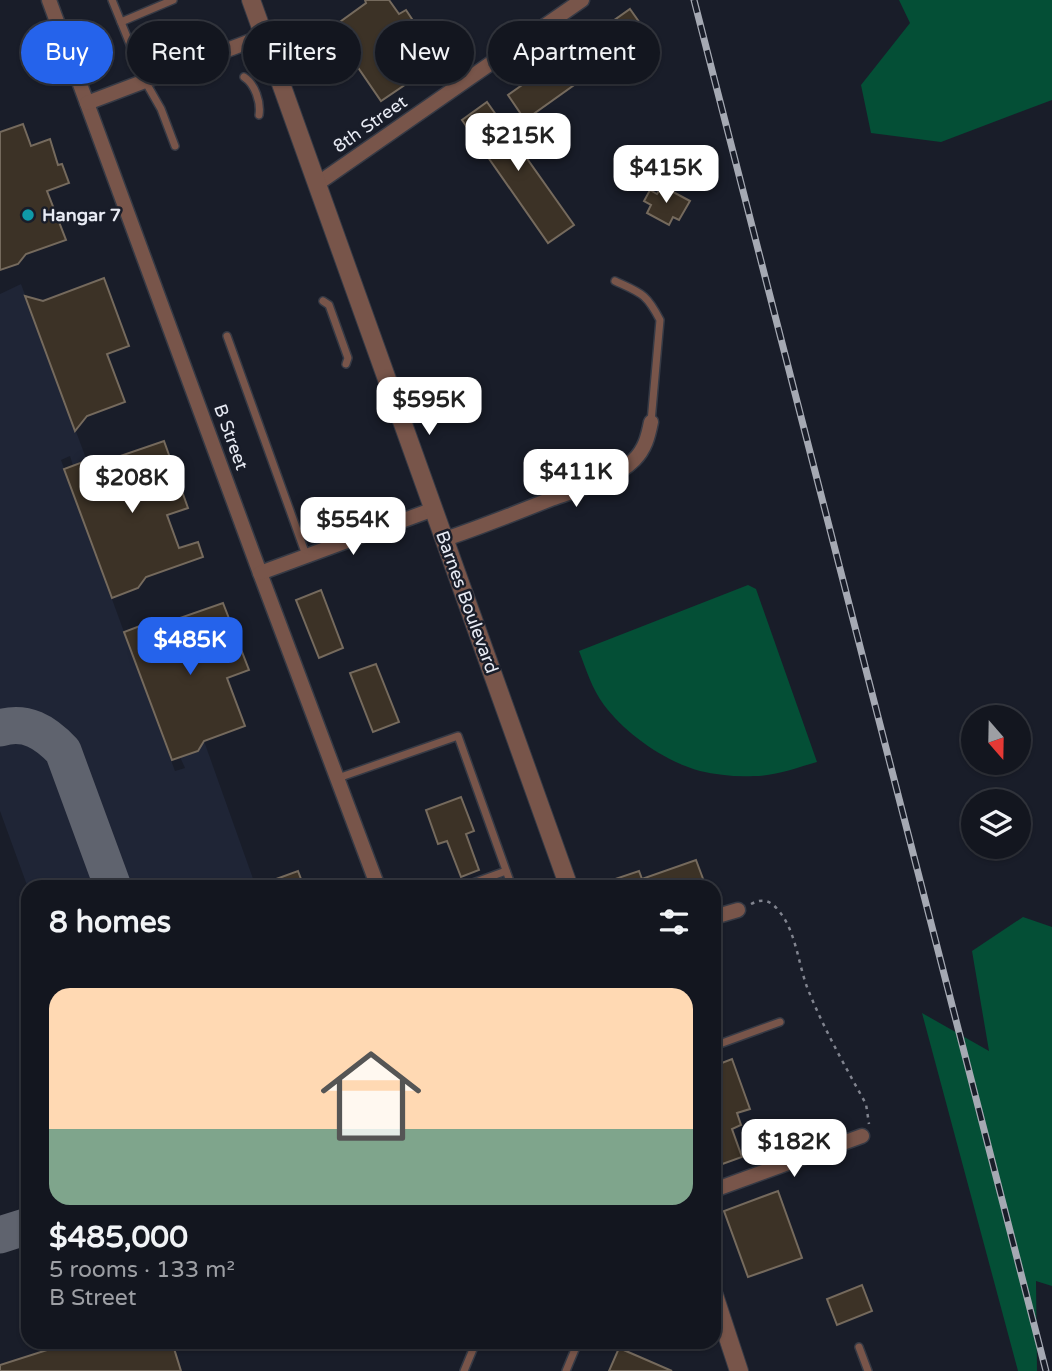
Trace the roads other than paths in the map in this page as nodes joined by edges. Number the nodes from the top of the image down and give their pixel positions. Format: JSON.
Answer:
{"nodes":[{"id":1,"x":50,"y":0,"type":"edge"},
{"id":2,"x":112,"y":0,"type":"edge"},
{"id":3,"x":173,"y":0,"type":"edge"},
{"id":4,"x":251,"y":0,"type":"edge"},
{"id":5,"x":582,"y":0,"type":"edge"},
{"id":6,"x":259,"y":21,"type":"edge"},
{"id":7,"x":121,"y":22,"type":"junction"},
{"id":8,"x":127,"y":37,"type":"edge"},
{"id":9,"x":137,"y":84,"type":"edge"},
{"id":10,"x":147,"y":84,"type":"edge"},
{"id":11,"x":252,"y":84,"type":"edge"},
{"id":12,"x":281,"y":84,"type":"edge"},
{"id":13,"x":87,"y":103,"type":"junction"},
{"id":14,"x":259,"y":116,"type":"dead end"},
{"id":15,"x":175,"y":146,"type":"dead end"},
{"id":16,"x":317,"y":184,"type":"junction"},
{"id":17,"x":615,"y":281,"type":"dead end"},
{"id":18,"x":323,"y":301,"type":"dead end"},
{"id":19,"x":227,"y":336,"type":"dead end"},
{"id":20,"x":346,"y":364,"type":"dead end"},
{"id":21,"x":651,"y":422,"type":"joint"},
{"id":22,"x":434,"y":509,"type":"junction"},
{"id":23,"x":445,"y":539,"type":"junction"},
{"id":24,"x":306,"y":555,"type":"junction"},
{"id":25,"x":260,"y":573,"type":"junction"},
{"id":26,"x":338,"y":778,"type":"junction"},
{"id":27,"x":506,"y":872,"type":"junction"},
{"id":28,"x":375,"y":880,"type":"edge"},
{"id":29,"x":483,"y":880,"type":"edge"},
{"id":30,"x":509,"y":880,"type":"edge"},
{"id":31,"x":567,"y":880,"type":"edge"},
{"id":32,"x":738,"y":910,"type":"road end"},
{"id":33,"x":721,"y":915,"type":"edge"},
{"id":34,"x":780,"y":1022,"type":"dead end"},
{"id":35,"x":721,"y":1043,"type":"edge"},
{"id":36,"x":862,"y":1136,"type":"road end"},
{"id":37,"x":721,"y":1187,"type":"edge"},
{"id":38,"x":721,"y":1317,"type":"edge"},
{"id":39,"x":859,"y":1347,"type":"dead end"},
{"id":40,"x":473,"y":1349,"type":"edge"},
{"id":41,"x":575,"y":1349,"type":"edge"},
{"id":42,"x":464,"y":1371,"type":"edge"},
{"id":43,"x":566,"y":1371,"type":"edge"},
{"id":44,"x":738,"y":1371,"type":"edge"},
{"id":45,"x":868,"y":1371,"type":"edge"}],
"edges":[{"from":1,"to":13,"type":"street","name":"B Street"},
{"from":2,"to":7,"type":"lane"},
{"from":3,"to":7,"type":"lane"},
{"from":4,"to":6,"type":"street","name":"Barnes Boulevard"},
{"from":5,"to":16,"type":"street","name":"8th Street"},
{"from":7,"to":8,"type":"lane"},
{"from":9,"to":13,"type":"street"},
{"from":10,"to":15,"type":"lane"},
{"from":11,"to":14,"type":"lane"},
{"from":12,"to":16,"type":"street","name":"Barnes Boulevard"},
{"from":13,"to":25,"type":"street","name":"B Street"},
{"from":16,"to":22,"type":"street","name":"Barnes Boulevard"},
{"from":17,"to":21,"type":"lane"},
{"from":18,"to":20,"type":"lane"},
{"from":19,"to":24,"type":"lane"},
{"from":21,"to":23,"type":"street"},
{"from":22,"to":23,"type":"street","name":"Barnes Boulevard"},
{"from":22,"to":24,"type":"street"},
{"from":23,"to":31,"type":"street","name":"Barnes Boulevard"},
{"from":24,"to":25,"type":"street"},
{"from":25,"to":26,"type":"street","name":"B Street"},
{"from":26,"to":27,"type":"lane"},
{"from":26,"to":28,"type":"street","name":"B Street"},
{"from":27,"to":29,"type":"lane"},
{"from":27,"to":30,"type":"lane"},
{"from":32,"to":33,"type":"street"},
{"from":34,"to":35,"type":"lane"},
{"from":36,"to":37,"type":"street"},
{"from":38,"to":44,"type":"street"},
{"from":39,"to":45,"type":"lane"},
{"from":40,"to":42,"type":"lane"},
{"from":41,"to":43,"type":"lane"}]}
